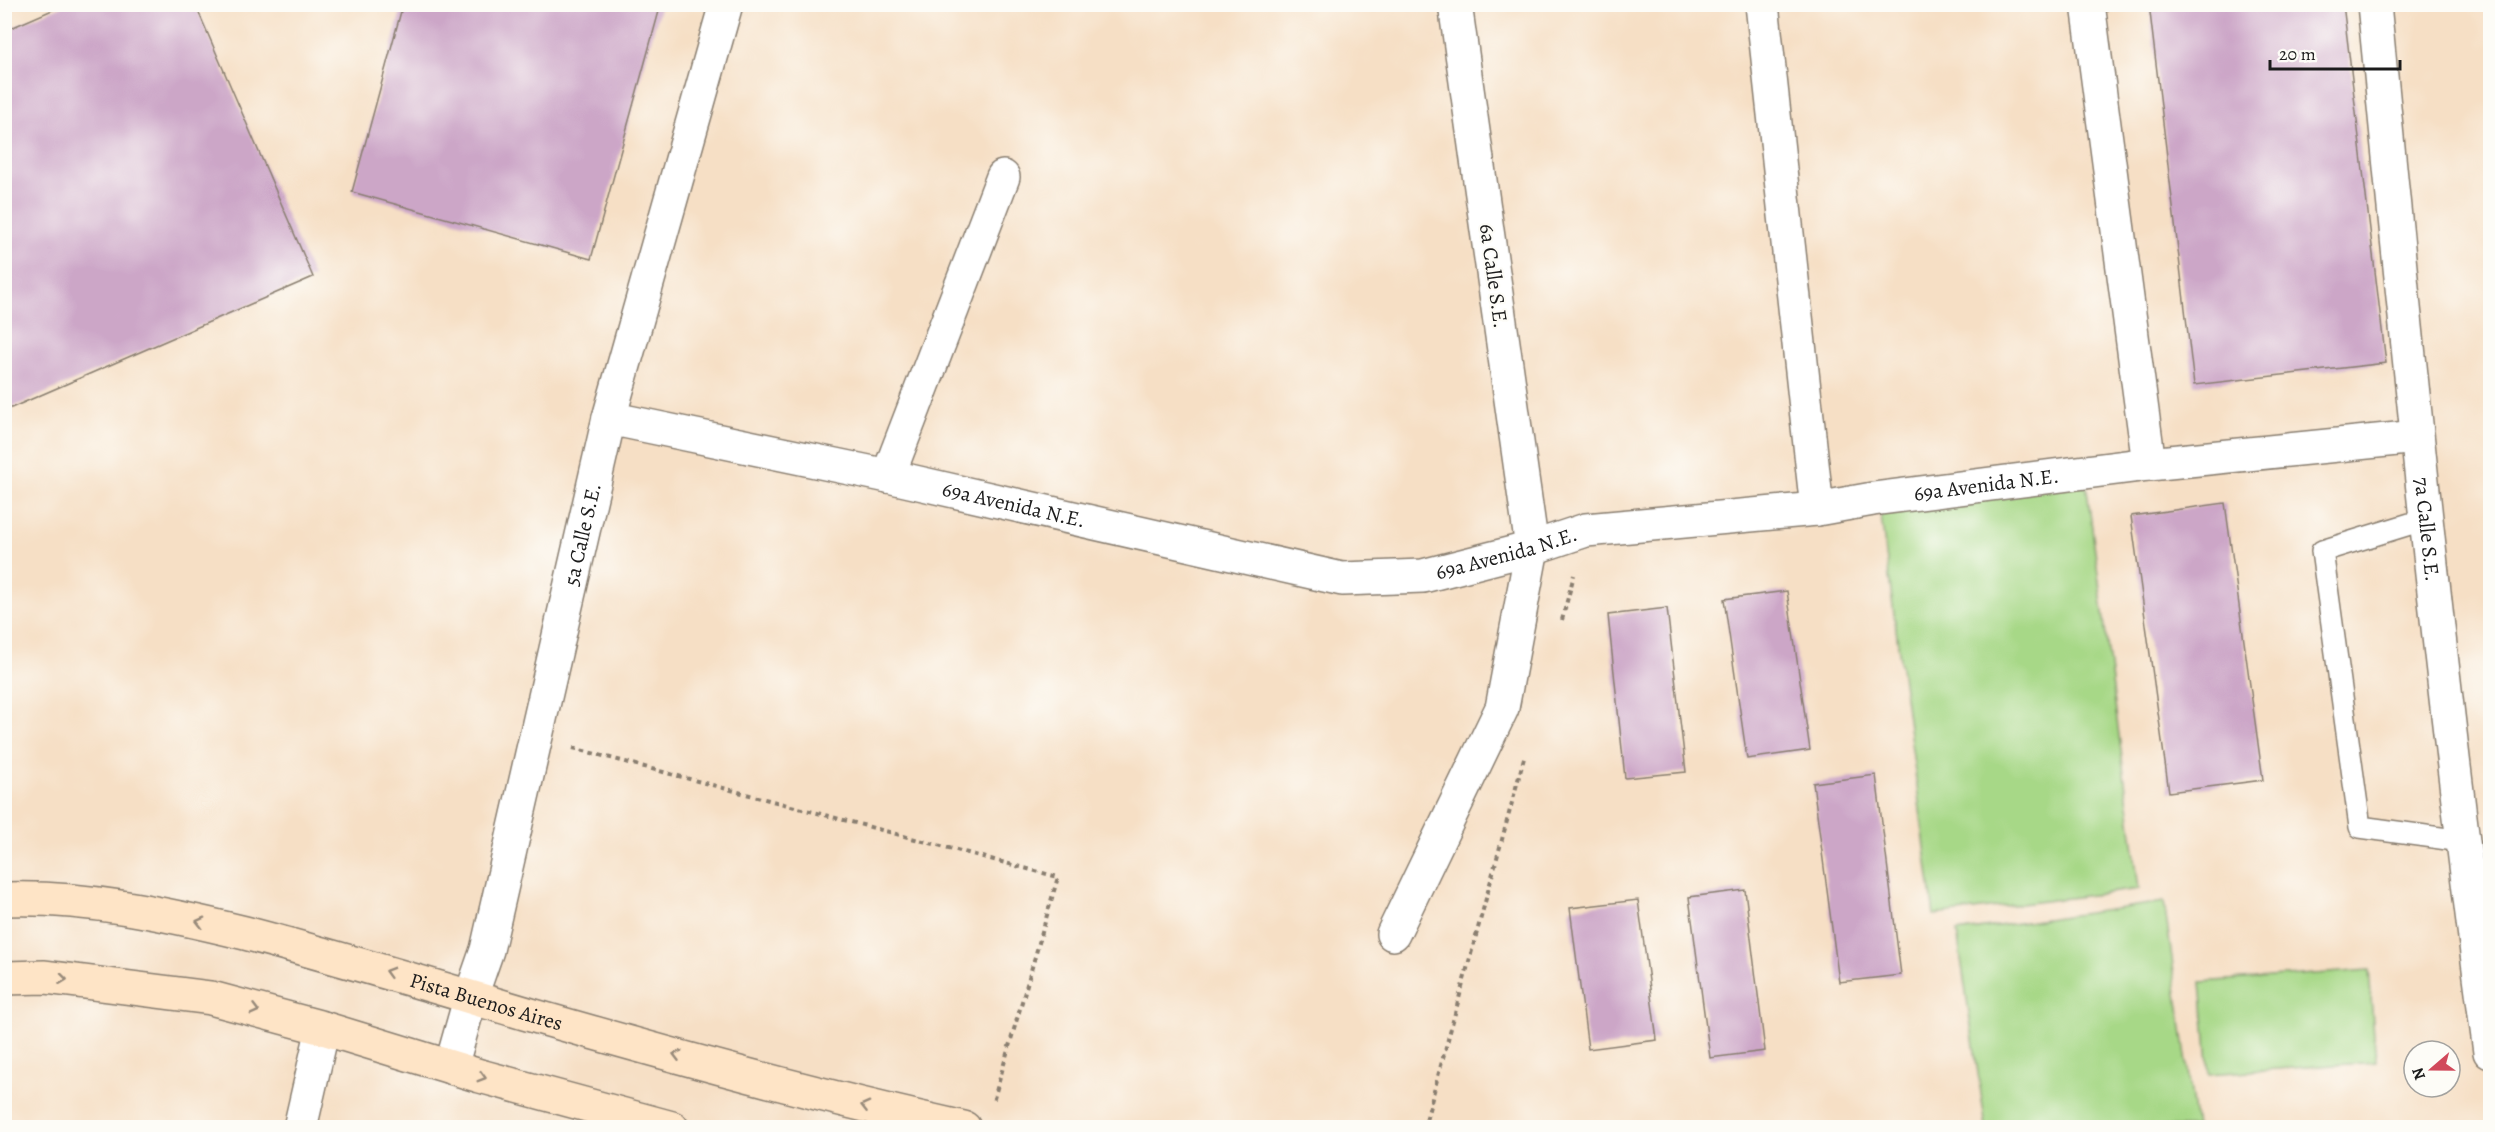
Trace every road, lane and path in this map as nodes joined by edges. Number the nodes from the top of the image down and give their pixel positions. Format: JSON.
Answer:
{"nodes":[{"id":1,"x":726,"y":4,"type":"edge"},
{"id":2,"x":1455,"y":4,"type":"edge"},
{"id":3,"x":1762,"y":4,"type":"edge"},
{"id":4,"x":2088,"y":4,"type":"edge"},
{"id":5,"x":2374,"y":4,"type":"edge"},
{"id":6,"x":1003,"y":177,"type":"dead end"},
{"id":7,"x":609,"y":418,"type":"junction"},
{"id":8,"x":2416,"y":436,"type":"junction"},
{"id":9,"x":2150,"y":464,"type":"junction"},
{"id":10,"x":888,"y":476,"type":"junction"},
{"id":11,"x":1817,"y":509,"type":"junction"},
{"id":12,"x":2426,"y":519,"type":"junction"},
{"id":13,"x":1586,"y":530,"type":"junction"},
{"id":14,"x":1532,"y":548,"type":"junction"},
{"id":15,"x":1561,"y":622,"type":"dead end"},
{"id":16,"x":537,"y":738,"type":"junction"},
{"id":17,"x":1527,"y":748,"type":"dead end"},
{"id":18,"x":2462,"y":841,"type":"junction"},
{"id":19,"x":4,"y":898,"type":"edge"},
{"id":20,"x":1393,"y":934,"type":"dead end"},
{"id":21,"x":4,"y":978,"type":"edge"},
{"id":22,"x":471,"y":996,"type":"junction"},
{"id":23,"x":323,"y":1028,"type":"junction"},
{"id":24,"x":2490,"y":1052,"type":"edge"},
{"id":25,"x":451,"y":1067,"type":"junction"},
{"id":26,"x":992,"y":1105,"type":"dead end"},
{"id":27,"x":300,"y":1128,"type":"edge"},
{"id":28,"x":672,"y":1128,"type":"edge"},
{"id":29,"x":964,"y":1128,"type":"edge"},
{"id":30,"x":1424,"y":1128,"type":"edge"}],
"edges":[{"from":1,"to":7,"type":"street","name":"5a Calle S.E."},
{"from":2,"to":14,"type":"street","name":"6a Calle S.E."},
{"from":3,"to":11,"type":"street"},
{"from":4,"to":9,"type":"street"},
{"from":5,"to":8,"type":"street","name":"7a Calle S.E."},
{"from":6,"to":10,"type":"street"},
{"from":7,"to":10,"type":"street","name":"69a Avenida N.E."},
{"from":7,"to":16,"type":"street","name":"5a Calle S.E."},
{"from":8,"to":9,"type":"street","name":"69a Avenida N.E."},
{"from":8,"to":12,"type":"street","name":"7a Calle S.E."},
{"from":9,"to":11,"type":"street","name":"69a Avenida N.E."},
{"from":10,"to":14,"type":"street","name":"69a Avenida N.E."},
{"from":11,"to":13,"type":"street","name":"69a Avenida N.E."},
{"from":12,"to":18,"type":"street","name":"7a Calle S.E."},
{"from":12,"to":18,"type":"lane"},
{"from":13,"to":14,"type":"street","name":"69a Avenida N.E."},
{"from":13,"to":15,"type":"path"},
{"from":14,"to":20,"type":"street","name":"6a Calle S.E."},
{"from":16,"to":22,"type":"street","name":"5a Calle S.E."},
{"from":16,"to":26,"type":"path"},
{"from":17,"to":30,"type":"path"},
{"from":18,"to":24,"type":"street","name":"7a Calle S.E."},
{"from":22,"to":19,"type":"main road","name":"Pista Buenos Aires","one_way":true},
{"from":21,"to":23,"type":"main road","one_way":true},
{"from":22,"to":25,"type":"street","name":"5a Calle S.E."},
{"from":29,"to":22,"type":"main road","name":"Pista Buenos Aires","one_way":true},
{"from":23,"to":25,"type":"main road"},
{"from":23,"to":27,"type":"street"},
{"from":25,"to":28,"type":"main road","one_way":true}]}
